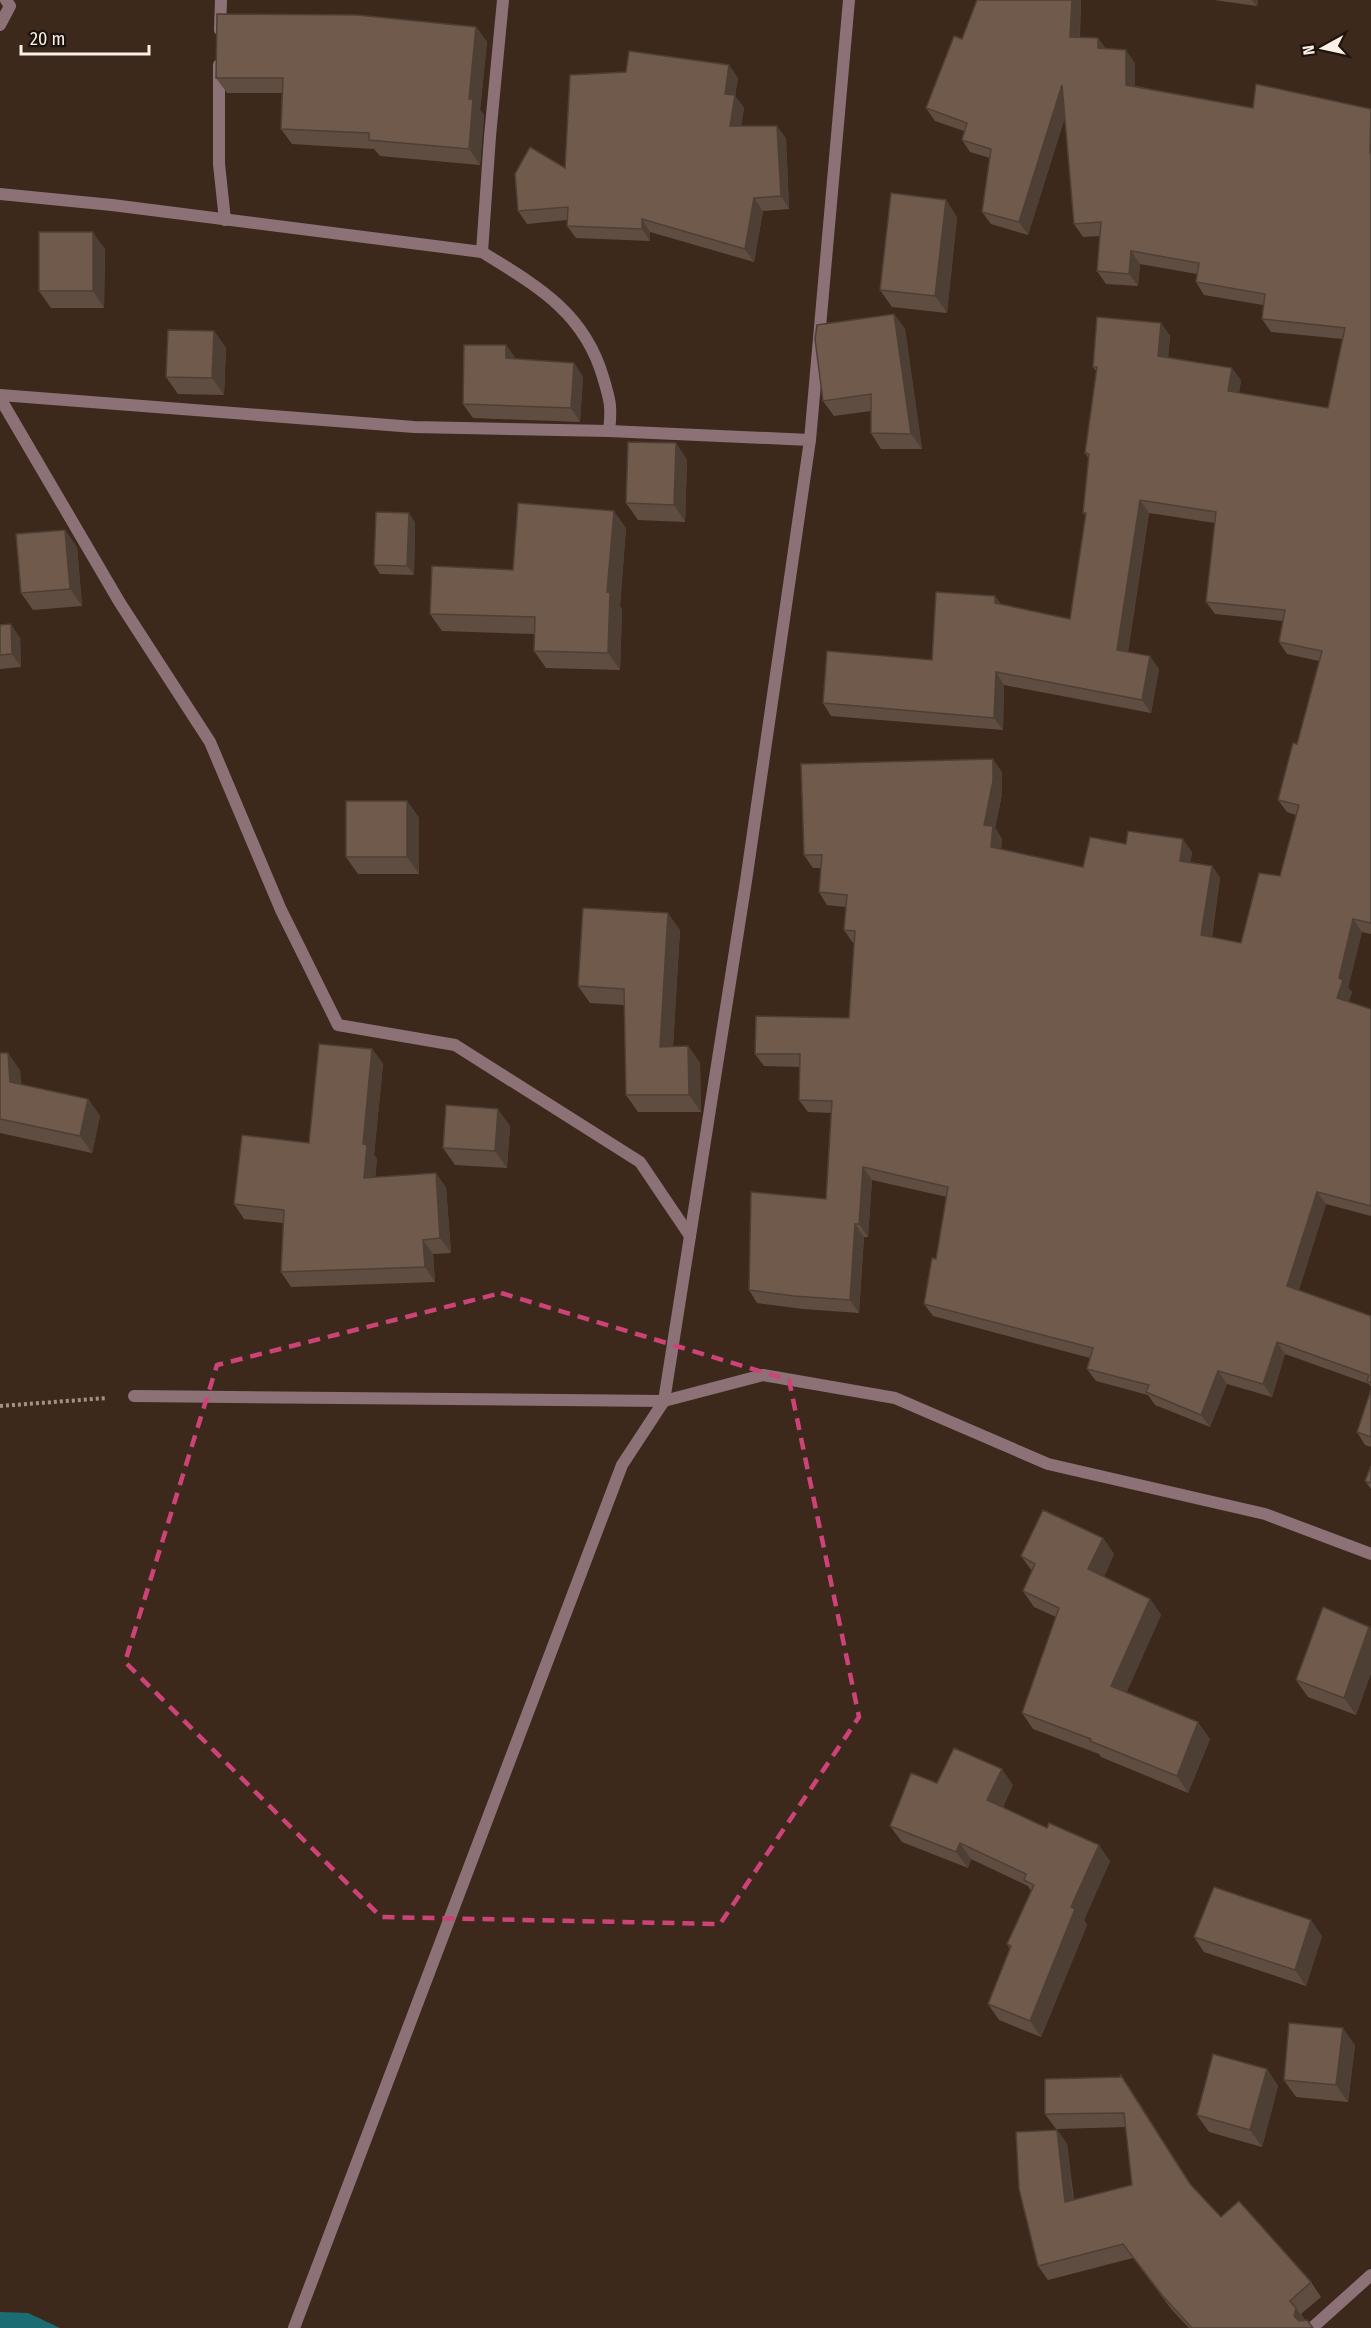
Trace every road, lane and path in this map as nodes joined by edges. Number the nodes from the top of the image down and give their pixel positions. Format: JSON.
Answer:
{"nodes":[{"id":1,"x":222,"y":0,"type":"edge"},
{"id":2,"x":503,"y":0,"type":"edge"},
{"id":3,"x":849,"y":0,"type":"edge"},
{"id":4,"x":11,"y":2,"type":"edge"},
{"id":5,"x":0,"y":25,"type":"edge"},
{"id":6,"x":0,"y":194,"type":"edge"},
{"id":7,"x":225,"y":220,"type":"junction"},
{"id":8,"x":482,"y":252,"type":"junction"},
{"id":9,"x":0,"y":396,"type":"edge"},
{"id":10,"x":609,"y":431,"type":"junction"},
{"id":11,"x":810,"y":440,"type":"junction"},
{"id":12,"x":690,"y":1236,"type":"junction"},
{"id":13,"x":134,"y":1396,"type":"joint"},
{"id":14,"x":664,"y":1401,"type":"junction"},
{"id":15,"x":0,"y":1406,"type":"edge"},
{"id":16,"x":1371,"y":1554,"type":"edge"},
{"id":17,"x":1371,"y":2275,"type":"edge"},
{"id":18,"x":294,"y":2328,"type":"edge"},
{"id":19,"x":1312,"y":2328,"type":"edge"}],
"edges":[{"from":1,"to":7,"type":"street"},
{"from":2,"to":8,"type":"street"},
{"from":3,"to":11,"type":"street"},
{"from":4,"to":5,"type":"street"},
{"from":6,"to":7,"type":"street"},
{"from":7,"to":8,"type":"street"},
{"from":8,"to":10,"type":"street"},
{"from":9,"to":10,"type":"street"},
{"from":9,"to":12,"type":"street"},
{"from":10,"to":11,"type":"street"},
{"from":11,"to":12,"type":"street"},
{"from":12,"to":14,"type":"street"},
{"from":13,"to":14,"type":"street"},
{"from":13,"to":15,"type":"path"},
{"from":14,"to":16,"type":"street"},
{"from":14,"to":18,"type":"street"},
{"from":17,"to":19,"type":"street"}]}
